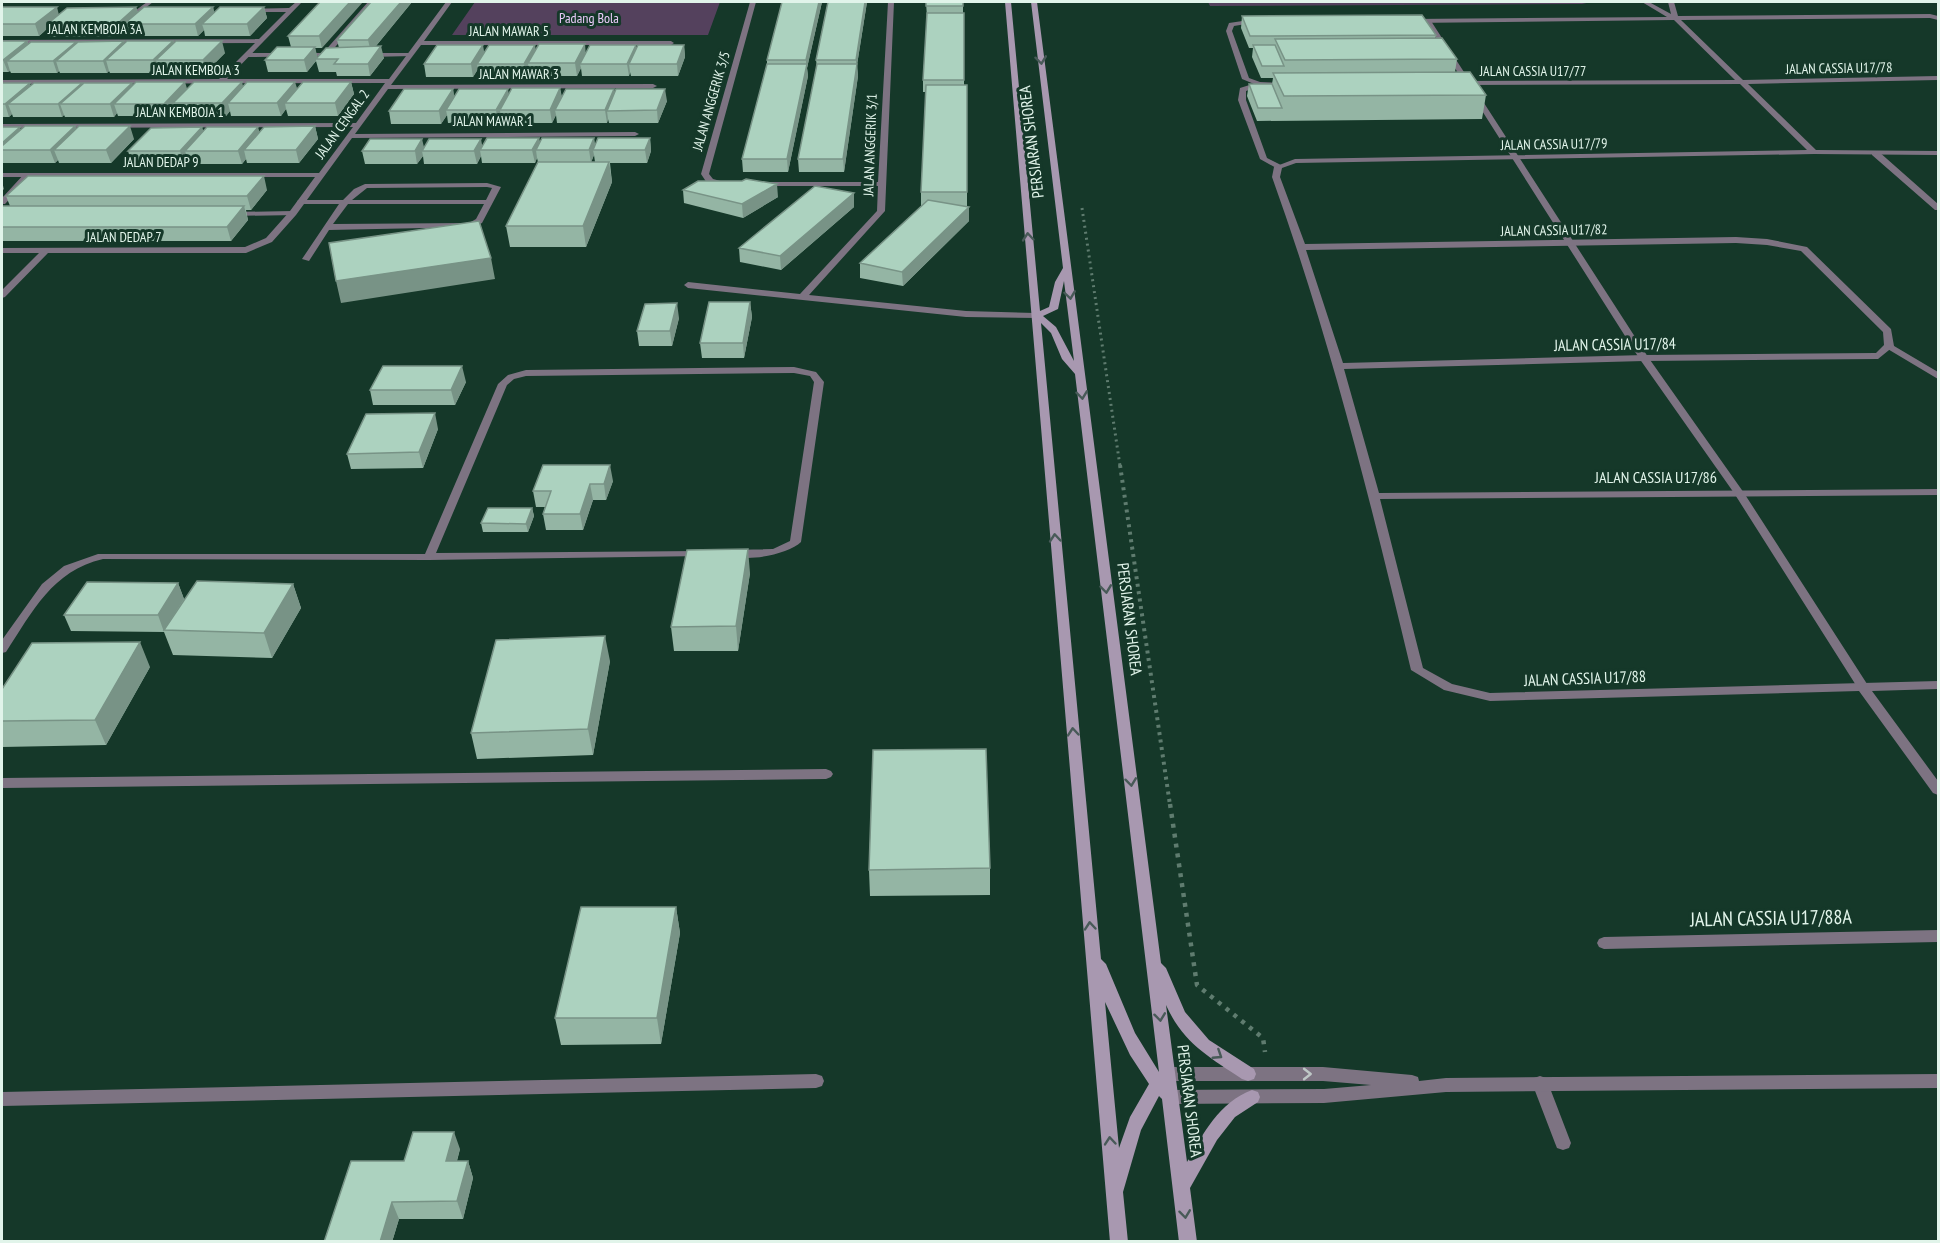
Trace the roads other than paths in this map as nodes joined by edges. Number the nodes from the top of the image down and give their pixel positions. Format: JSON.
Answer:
{"nodes":[{"id":1,"x":150,"y":2,"type":"edge"},
{"id":2,"x":299,"y":2,"type":"edge"},
{"id":3,"x":371,"y":2,"type":"edge"},
{"id":4,"x":449,"y":2,"type":"edge"},
{"id":5,"x":753,"y":2,"type":"edge"},
{"id":6,"x":891,"y":2,"type":"edge"},
{"id":7,"x":1008,"y":2,"type":"edge"},
{"id":8,"x":1034,"y":2,"type":"edge"},
{"id":9,"x":1645,"y":2,"type":"edge"},
{"id":10,"x":1671,"y":2,"type":"edge"},
{"id":11,"x":244,"y":10,"type":"edge"},
{"id":12,"x":290,"y":10,"type":"junction"},
{"id":13,"x":127,"y":11,"type":"edge"},
{"id":14,"x":138,"y":11,"type":"junction"},
{"id":15,"x":150,"y":11,"type":"edge"},
{"id":16,"x":1938,"y":18,"type":"edge"},
{"id":17,"x":1676,"y":19,"type":"junction"},
{"id":18,"x":1270,"y":21,"type":"edge"},
{"id":19,"x":1407,"y":21,"type":"edge"},
{"id":20,"x":1428,"y":21,"type":"junction"},
{"id":21,"x":260,"y":41,"type":"junction"},
{"id":22,"x":2,"y":42,"type":"edge"},
{"id":23,"x":419,"y":43,"type":"junction"},
{"id":24,"x":670,"y":43,"type":"edge"},
{"id":25,"x":410,"y":54,"type":"junction"},
{"id":26,"x":247,"y":55,"type":"junction"},
{"id":27,"x":325,"y":55,"type":"junction"},
{"id":28,"x":346,"y":55,"type":"edge"},
{"id":29,"x":357,"y":55,"type":"edge"},
{"id":30,"x":1938,"y":78,"type":"edge"},
{"id":31,"x":2,"y":82,"type":"edge"},
{"id":32,"x":220,"y":82,"type":"junction"},
{"id":33,"x":1741,"y":82,"type":"junction"},
{"id":34,"x":1457,"y":83,"type":"edge"},
{"id":35,"x":1469,"y":83,"type":"junction"},
{"id":36,"x":388,"y":84,"type":"junction"},
{"id":37,"x":1259,"y":84,"type":"junction"},
{"id":38,"x":1293,"y":85,"type":"edge"},
{"id":39,"x":653,"y":86,"type":"edge"},
{"id":40,"x":358,"y":125,"type":"junction"},
{"id":41,"x":2,"y":126,"type":"edge"},
{"id":42,"x":635,"y":134,"type":"dead end"},
{"id":43,"x":350,"y":136,"type":"junction"},
{"id":44,"x":1814,"y":152,"type":"junction"},
{"id":45,"x":1875,"y":153,"type":"junction"},
{"id":46,"x":1938,"y":153,"type":"edge"},
{"id":47,"x":1519,"y":159,"type":"junction"},
{"id":48,"x":1278,"y":167,"type":"junction"},
{"id":49,"x":2,"y":175,"type":"edge"},
{"id":50,"x":28,"y":175,"type":"junction"},
{"id":51,"x":321,"y":175,"type":"junction"},
{"id":52,"x":738,"y":184,"type":"edge"},
{"id":53,"x":750,"y":184,"type":"edge"},
{"id":54,"x":880,"y":184,"type":"junction"},
{"id":55,"x":2,"y":202,"type":"edge"},
{"id":56,"x":302,"y":202,"type":"junction"},
{"id":57,"x":347,"y":202,"type":"junction"},
{"id":58,"x":490,"y":202,"type":"junction"},
{"id":59,"x":1938,"y":208,"type":"edge"},
{"id":60,"x":293,"y":213,"type":"junction"},
{"id":61,"x":223,"y":214,"type":"edge"},
{"id":62,"x":329,"y":227,"type":"junction"},
{"id":63,"x":1572,"y":243,"type":"junction"},
{"id":64,"x":1303,"y":247,"type":"junction"},
{"id":65,"x":2,"y":250,"type":"edge"},
{"id":66,"x":46,"y":250,"type":"junction"},
{"id":67,"x":246,"y":250,"type":"joint"},
{"id":68,"x":306,"y":259,"type":"dead end"},
{"id":69,"x":1066,"y":269,"type":"junction"},
{"id":70,"x":688,"y":285,"type":"dead end"},
{"id":71,"x":2,"y":295,"type":"edge"},
{"id":72,"x":803,"y":296,"type":"junction"},
{"id":73,"x":1035,"y":316,"type":"junction"},
{"id":74,"x":1889,"y":346,"type":"junction"},
{"id":75,"x":1644,"y":358,"type":"junction"},
{"id":76,"x":1338,"y":366,"type":"junction"},
{"id":77,"x":1079,"y":372,"type":"junction"},
{"id":78,"x":1938,"y":376,"type":"edge"},
{"id":79,"x":1938,"y":492,"type":"edge"},
{"id":80,"x":1739,"y":493,"type":"junction"},
{"id":81,"x":1375,"y":496,"type":"junction"},
{"id":82,"x":429,"y":557,"type":"junction"},
{"id":83,"x":2,"y":649,"type":"edge"},
{"id":84,"x":1938,"y":685,"type":"edge"},
{"id":85,"x":1863,"y":687,"type":"junction"},
{"id":86,"x":826,"y":774,"type":"dead end"},
{"id":87,"x":2,"y":783,"type":"edge"},
{"id":88,"x":1938,"y":790,"type":"edge"},
{"id":89,"x":1938,"y":936,"type":"edge"},
{"id":90,"x":1604,"y":943,"type":"dead end"},
{"id":91,"x":1092,"y":949,"type":"junction"},
{"id":92,"x":1152,"y":956,"type":"junction"},
{"id":93,"x":1248,"y":1074,"type":"junction"},
{"id":94,"x":816,"y":1080,"type":"dead end"},
{"id":95,"x":1938,"y":1081,"type":"edge"},
{"id":96,"x":1540,"y":1083,"type":"junction"},
{"id":97,"x":1446,"y":1084,"type":"junction"},
{"id":98,"x":1165,"y":1085,"type":"junction"},
{"id":99,"x":1252,"y":1097,"type":"junction"},
{"id":100,"x":2,"y":1099,"type":"edge"},
{"id":101,"x":1563,"y":1143,"type":"dead end"},
{"id":102,"x":1181,"y":1187,"type":"junction"},
{"id":103,"x":1114,"y":1196,"type":"junction"},
{"id":104,"x":1119,"y":1242,"type":"edge"},
{"id":105,"x":1188,"y":1242,"type":"edge"}],
"edges":[{"from":1,"to":14,"type":"street"},
{"from":2,"to":12,"type":"street"},
{"from":3,"to":27,"type":"street"},
{"from":4,"to":23,"type":"street","name":"JALAN CENGAL 2"},
{"from":5,"to":52,"type":"street","name":"JALAN ANGGERIK 3/5"},
{"from":6,"to":54,"type":"street","name":"JALAN ANGGERIK 3/1"},
{"from":73,"to":7,"type":"main road","name":"PERSIARAN SHOREA","one_way":true},
{"from":8,"to":69,"type":"main road","name":"PERSIARAN SHOREA","one_way":true},
{"from":9,"to":17,"type":"street"},
{"from":10,"to":17,"type":"street"},
{"from":11,"to":12,"type":"street"},
{"from":12,"to":21,"type":"street"},
{"from":13,"to":14,"type":"street"},
{"from":14,"to":15,"type":"street"},
{"from":16,"to":17,"type":"street"},
{"from":17,"to":20,"type":"street"},
{"from":17,"to":33,"type":"street"},
{"from":18,"to":37,"type":"street"},
{"from":19,"to":20,"type":"street"},
{"from":20,"to":35,"type":"street"},
{"from":21,"to":22,"type":"street","name":"JALAN KEMBOJA 3A"},
{"from":21,"to":26,"type":"street"},
{"from":23,"to":24,"type":"street","name":"JALAN MAWAR 5"},
{"from":23,"to":25,"type":"street","name":"JALAN CENGAL 2"},
{"from":25,"to":29,"type":"street"},
{"from":25,"to":36,"type":"street","name":"JALAN CENGAL 2"},
{"from":26,"to":27,"type":"street"},
{"from":26,"to":32,"type":"street"},
{"from":27,"to":28,"type":"street"},
{"from":30,"to":33,"type":"street","name":"JALAN CASSIA U17/78"},
{"from":31,"to":32,"type":"street","name":"JALAN KEMBOJA 3"},
{"from":32,"to":36,"type":"street","name":"JALAN KEMBOJA 3"},
{"from":33,"to":35,"type":"street","name":"JALAN CASSIA U17/77"},
{"from":33,"to":44,"type":"street"},
{"from":34,"to":35,"type":"street","name":"JALAN CASSIA U17/77"},
{"from":35,"to":47,"type":"street"},
{"from":36,"to":39,"type":"street","name":"JALAN MAWAR 3"},
{"from":36,"to":40,"type":"street","name":"JALAN CENGAL 2"},
{"from":37,"to":38,"type":"street"},
{"from":37,"to":48,"type":"street"},
{"from":40,"to":41,"type":"street","name":"JALAN KEMBOJA 1"},
{"from":40,"to":43,"type":"street","name":"JALAN CENGAL 2"},
{"from":42,"to":43,"type":"street","name":"JALAN MAWAR 1"},
{"from":43,"to":51,"type":"street","name":"JALAN CENGAL 2"},
{"from":44,"to":45,"type":"street","name":"JALAN CASSIA U17/79"},
{"from":44,"to":47,"type":"street","name":"JALAN CASSIA U17/79"},
{"from":45,"to":46,"type":"street","name":"JALAN CASSIA U17/79"},
{"from":45,"to":59,"type":"street"},
{"from":47,"to":48,"type":"street","name":"JALAN CASSIA U17/79"},
{"from":47,"to":63,"type":"street"},
{"from":48,"to":64,"type":"street","name":"JALAN CASSIA U17/88"},
{"from":49,"to":50,"type":"street","name":"JALAN DEDAP 9"},
{"from":50,"to":51,"type":"street","name":"JALAN DEDAP 9"},
{"from":50,"to":55,"type":"street"},
{"from":51,"to":56,"type":"street","name":"JALAN CENGAL 2"},
{"from":53,"to":54,"type":"street"},
{"from":54,"to":72,"type":"street","name":"JALAN ANGGERIK 3/1"},
{"from":56,"to":57,"type":"street"},
{"from":56,"to":60,"type":"street","name":"JALAN CENGAL 2"},
{"from":57,"to":58,"type":"street"},
{"from":57,"to":58,"type":"street"},
{"from":57,"to":62,"type":"street"},
{"from":58,"to":62,"type":"street"},
{"from":60,"to":61,"type":"street"},
{"from":60,"to":67,"type":"street","name":"JALAN CENGAL 2"},
{"from":62,"to":68,"type":"street"},
{"from":63,"to":64,"type":"street","name":"JALAN CASSIA U17/82"},
{"from":63,"to":74,"type":"street","name":"JALAN CASSIA U17/82"},
{"from":63,"to":75,"type":"street"},
{"from":64,"to":76,"type":"street","name":"JALAN CASSIA U17/88"},
{"from":65,"to":66,"type":"street","name":"JALAN DEDAP 7"},
{"from":66,"to":67,"type":"street","name":"JALAN DEDAP 7"},
{"from":66,"to":71,"type":"street"},
{"from":69,"to":73,"type":"main road"},
{"from":69,"to":77,"type":"main road","name":"PERSIARAN SHOREA","one_way":true},
{"from":70,"to":72,"type":"street"},
{"from":72,"to":73,"type":"street"},
{"from":73,"to":77,"type":"main road"},
{"from":91,"to":73,"type":"main road","name":"PERSIARAN SHOREA","one_way":true},
{"from":74,"to":75,"type":"street","name":"JALAN CASSIA U17/84"},
{"from":74,"to":78,"type":"street"},
{"from":75,"to":76,"type":"street","name":"JALAN CASSIA U17/84"},
{"from":75,"to":80,"type":"street"},
{"from":76,"to":81,"type":"street","name":"JALAN CASSIA U17/88"},
{"from":77,"to":92,"type":"main road","name":"PERSIARAN SHOREA","one_way":true},
{"from":79,"to":80,"type":"street","name":"JALAN CASSIA U17/86"},
{"from":80,"to":81,"type":"street","name":"JALAN CASSIA U17/86"},
{"from":80,"to":85,"type":"street"},
{"from":81,"to":85,"type":"street","name":"JALAN CASSIA U17/88"},
{"from":82,"to":82,"type":"street"},
{"from":82,"to":83,"type":"street"},
{"from":84,"to":85,"type":"street","name":"JALAN CASSIA U17/88"},
{"from":85,"to":88,"type":"street"},
{"from":86,"to":87,"type":"street"},
{"from":89,"to":90,"type":"street","name":"JALAN CASSIA U17/88A"},
{"from":91,"to":98,"type":"main road"},
{"from":103,"to":91,"type":"main road","name":"PERSIARAN SHOREA","one_way":true},
{"from":92,"to":93,"type":"main road","one_way":true},
{"from":92,"to":98,"type":"main road","name":"PERSIARAN SHOREA","one_way":true},
{"from":93,"to":97,"type":"street","one_way":true},
{"from":93,"to":98,"type":"street"},
{"from":94,"to":100,"type":"street"},
{"from":95,"to":96,"type":"street"},
{"from":96,"to":97,"type":"street"},
{"from":96,"to":101,"type":"street"},
{"from":97,"to":99,"type":"street"},
{"from":98,"to":99,"type":"street"},
{"from":98,"to":102,"type":"main road","name":"PERSIARAN SHOREA"},
{"from":98,"to":103,"type":"main road"},
{"from":99,"to":102,"type":"main road"},
{"from":102,"to":105,"type":"main road","name":"PERSIARAN SHOREA","one_way":true},
{"from":103,"to":104,"type":"main road","name":"PERSIARAN SHOREA"}]}
